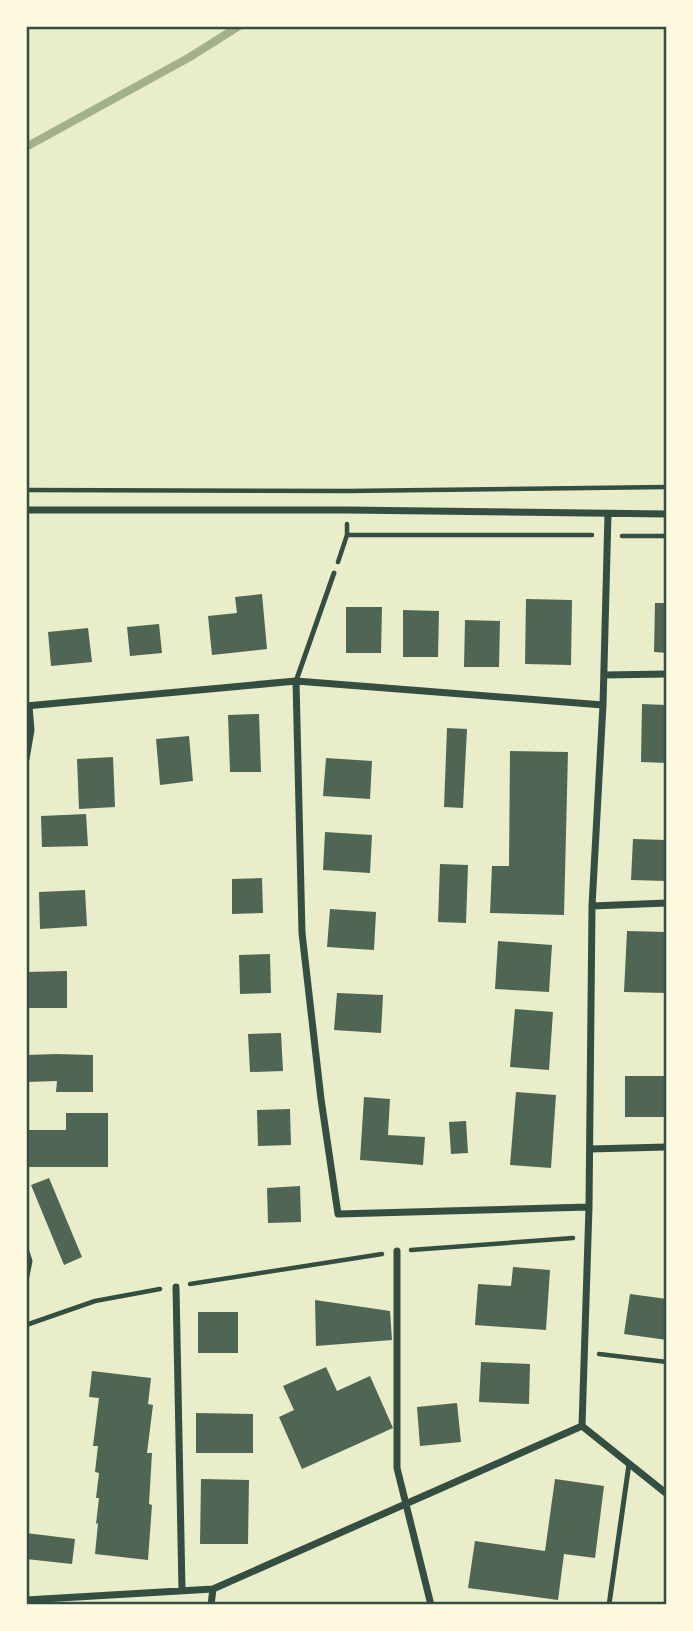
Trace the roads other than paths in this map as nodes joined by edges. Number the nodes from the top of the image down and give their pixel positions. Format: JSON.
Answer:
{"nodes":[{"id":1,"x":26,"y":510,"type":"edge"},
{"id":2,"x":608,"y":514,"type":"junction"},
{"id":3,"x":667,"y":514,"type":"edge"},
{"id":4,"x":334,"y":573,"type":"road end"},
{"id":5,"x":604,"y":674,"type":"junction"},
{"id":6,"x":667,"y":674,"type":"edge"},
{"id":7,"x":296,"y":681,"type":"junction"},
{"id":8,"x":603,"y":705,"type":"junction"},
{"id":9,"x":27,"y":706,"type":"edge"},
{"id":10,"x":26,"y":759,"type":"edge"},
{"id":11,"x":667,"y":903,"type":"edge"},
{"id":12,"x":592,"y":906,"type":"junction"},
{"id":13,"x":667,"y":1147,"type":"edge"},
{"id":14,"x":590,"y":1149,"type":"junction"},
{"id":15,"x":589,"y":1207,"type":"junction"},
{"id":16,"x":397,"y":1251,"type":"road end"},
{"id":17,"x":26,"y":1252,"type":"edge"},
{"id":18,"x":26,"y":1276,"type":"edge"},
{"id":19,"x":176,"y":1287,"type":"road end"},
{"id":20,"x":582,"y":1426,"type":"junction"},
{"id":21,"x":629,"y":1464,"type":"junction"},
{"id":22,"x":667,"y":1494,"type":"edge"},
{"id":23,"x":407,"y":1503,"type":"junction"},
{"id":24,"x":213,"y":1589,"type":"junction"},
{"id":25,"x":182,"y":1590,"type":"junction"},
{"id":26,"x":26,"y":1600,"type":"edge"},
{"id":27,"x":211,"y":1605,"type":"edge"},
{"id":28,"x":431,"y":1605,"type":"edge"},
{"id":29,"x":609,"y":1605,"type":"edge"}],
"edges":[{"from":1,"to":2,"type":"street"},
{"from":2,"to":3,"type":"street"},
{"from":2,"to":5,"type":"street"},
{"from":4,"to":7,"type":"lane"},
{"from":5,"to":6,"type":"street"},
{"from":5,"to":8,"type":"street"},
{"from":7,"to":8,"type":"street"},
{"from":7,"to":9,"type":"street"},
{"from":7,"to":15,"type":"street"},
{"from":8,"to":12,"type":"street"},
{"from":9,"to":10,"type":"street"},
{"from":11,"to":12,"type":"street"},
{"from":12,"to":14,"type":"street"},
{"from":13,"to":14,"type":"street"},
{"from":14,"to":15,"type":"street"},
{"from":15,"to":20,"type":"street"},
{"from":16,"to":23,"type":"street"},
{"from":17,"to":18,"type":"street"},
{"from":19,"to":25,"type":"street"},
{"from":20,"to":21,"type":"street"},
{"from":20,"to":23,"type":"street"},
{"from":21,"to":22,"type":"street"},
{"from":21,"to":29,"type":"lane"},
{"from":23,"to":24,"type":"street"},
{"from":23,"to":28,"type":"street"},
{"from":24,"to":25,"type":"street"},
{"from":24,"to":27,"type":"street"},
{"from":25,"to":26,"type":"street"}]}
